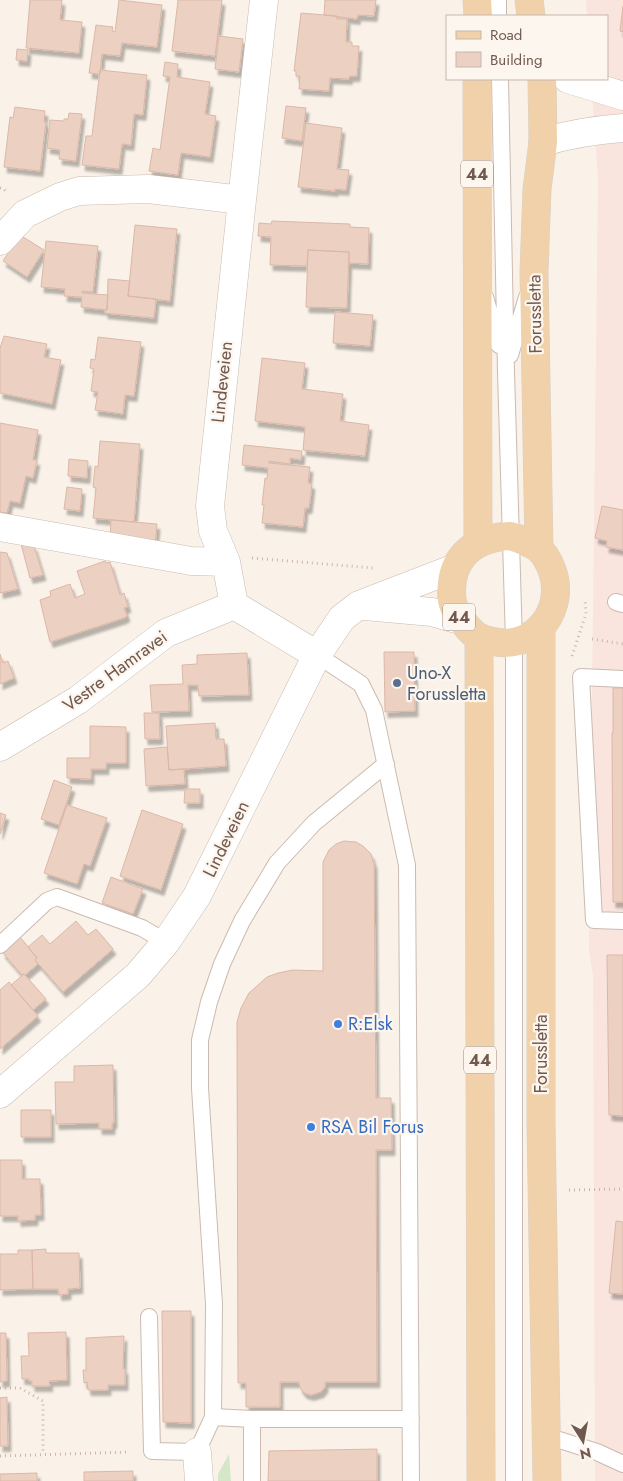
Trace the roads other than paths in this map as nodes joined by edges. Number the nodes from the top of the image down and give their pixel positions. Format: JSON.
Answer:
{"nodes":[{"id":1,"x":264,"y":0,"type":"edge"},
{"id":2,"x":477,"y":0,"type":"edge"},
{"id":3,"x":498,"y":0,"type":"edge"},
{"id":4,"x":529,"y":0,"type":"edge"},
{"id":5,"x":478,"y":15,"type":"edge"},
{"id":6,"x":498,"y":15,"type":"edge"},
{"id":7,"x":531,"y":15,"type":"edge"},
{"id":8,"x":477,"y":80,"type":"edge"},
{"id":9,"x":500,"y":80,"type":"edge"},
{"id":10,"x":542,"y":80,"type":"edge"},
{"id":11,"x":571,"y":80,"type":"edge"},
{"id":12,"x":623,"y":96,"type":"edge"},
{"id":13,"x":623,"y":128,"type":"edge"},
{"id":14,"x":543,"y":142,"type":"junction"},
{"id":15,"x":242,"y":200,"type":"junction"},
{"id":16,"x":0,"y":241,"type":"edge"},
{"id":17,"x":478,"y":269,"type":"junction"},
{"id":18,"x":534,"y":272,"type":"junction"},
{"id":19,"x":506,"y":372,"type":"junction"},
{"id":20,"x":0,"y":527,"type":"edge"},
{"id":21,"x":510,"y":536,"type":"junction"},
{"id":22,"x":478,"y":543,"type":"junction"},
{"id":23,"x":539,"y":549,"type":"junction"},
{"id":24,"x":226,"y":562,"type":"junction"},
{"id":25,"x":455,"y":568,"type":"junction"},
{"id":26,"x":234,"y":605,"type":"junction"},
{"id":27,"x":359,"y":605,"type":"junction"},
{"id":28,"x":540,"y":628,"type":"junction"},
{"id":29,"x":470,"y":629,"type":"junction"},
{"id":30,"x":514,"y":642,"type":"junction"},
{"id":31,"x":317,"y":655,"type":"junction"},
{"id":32,"x":623,"y":679,"type":"edge"},
{"id":33,"x":0,"y":747,"type":"edge"},
{"id":34,"x":386,"y":764,"type":"junction"},
{"id":35,"x":623,"y":921,"type":"edge"},
{"id":36,"x":166,"y":942,"type":"junction"},
{"id":37,"x":0,"y":944,"type":"edge"},
{"id":38,"x":0,"y":1094,"type":"edge"},
{"id":39,"x":149,"y":1317,"type":"dead end"},
{"id":40,"x":213,"y":1418,"type":"junction"},
{"id":41,"x":252,"y":1419,"type":"junction"},
{"id":42,"x":411,"y":1419,"type":"junction"},
{"id":43,"x":547,"y":1436,"type":"junction"},
{"id":44,"x":197,"y":1452,"type":"junction"},
{"id":45,"x":623,"y":1464,"type":"edge"},
{"id":46,"x":199,"y":1481,"type":"edge"},
{"id":47,"x":252,"y":1481,"type":"edge"},
{"id":48,"x":411,"y":1481,"type":"edge"},
{"id":49,"x":481,"y":1481,"type":"edge"},
{"id":50,"x":514,"y":1481,"type":"edge"},
{"id":51,"x":547,"y":1481,"type":"edge"}],
"edges":[{"from":1,"to":15,"type":"street","name":"Lindeveien"},
{"from":2,"to":5,"type":"main road"},
{"from":3,"to":6,"type":"lane"},
{"from":4,"to":7,"type":"main road"},
{"from":8,"to":17,"type":"main road","number":"44"},
{"from":9,"to":19,"type":"lane"},
{"from":10,"to":14,"type":"main road","name":"Forussletta"},
{"from":11,"to":12,"type":"street"},
{"from":13,"to":14,"type":"street"},
{"from":14,"to":18,"type":"main road","name":"Forussletta"},
{"from":15,"to":16,"type":"street"},
{"from":15,"to":24,"type":"street","name":"Lindeveien"},
{"from":17,"to":19,"type":"lane"},
{"from":17,"to":22,"type":"main road","number":"44"},
{"from":18,"to":19,"type":"lane"},
{"from":18,"to":23,"type":"main road","name":"Forussletta"},
{"from":19,"to":21,"type":"lane"},
{"from":20,"to":24,"type":"street"},
{"from":21,"to":22,"type":"main road"},
{"from":21,"to":23,"type":"main road"},
{"from":21,"to":30,"type":"lane"},
{"from":22,"to":25,"type":"main road"},
{"from":23,"to":28,"type":"main road"},
{"from":24,"to":26,"type":"street","name":"Lindeveien"},
{"from":25,"to":27,"type":"street","name":"Lindeveien"},
{"from":25,"to":29,"type":"main road","number":"44"},
{"from":26,"to":31,"type":"street"},
{"from":26,"to":33,"type":"street","name":"Vestre Hamravei"},
{"from":27,"to":29,"type":"street"},
{"from":27,"to":31,"type":"street","name":"Lindeveien"},
{"from":28,"to":30,"type":"main road"},
{"from":28,"to":43,"type":"main road","name":"Forussletta"},
{"from":29,"to":30,"type":"main road","number":"44"},
{"from":29,"to":49,"type":"main road","number":"44"},
{"from":30,"to":50,"type":"lane"},
{"from":31,"to":34,"type":"lane"},
{"from":31,"to":36,"type":"street","name":"Lindeveien"},
{"from":32,"to":35,"type":"lane"},
{"from":34,"to":40,"type":"lane"},
{"from":34,"to":42,"type":"lane"},
{"from":36,"to":37,"type":"lane"},
{"from":36,"to":38,"type":"street","name":"Lindeveien"},
{"from":39,"to":44,"type":"lane"},
{"from":40,"to":41,"type":"lane"},
{"from":40,"to":44,"type":"lane"},
{"from":41,"to":42,"type":"lane"},
{"from":41,"to":47,"type":"lane"},
{"from":42,"to":48,"type":"lane"},
{"from":43,"to":45,"type":"lane"},
{"from":43,"to":51,"type":"main road","name":"Forussletta"},
{"from":44,"to":46,"type":"street"}]}
